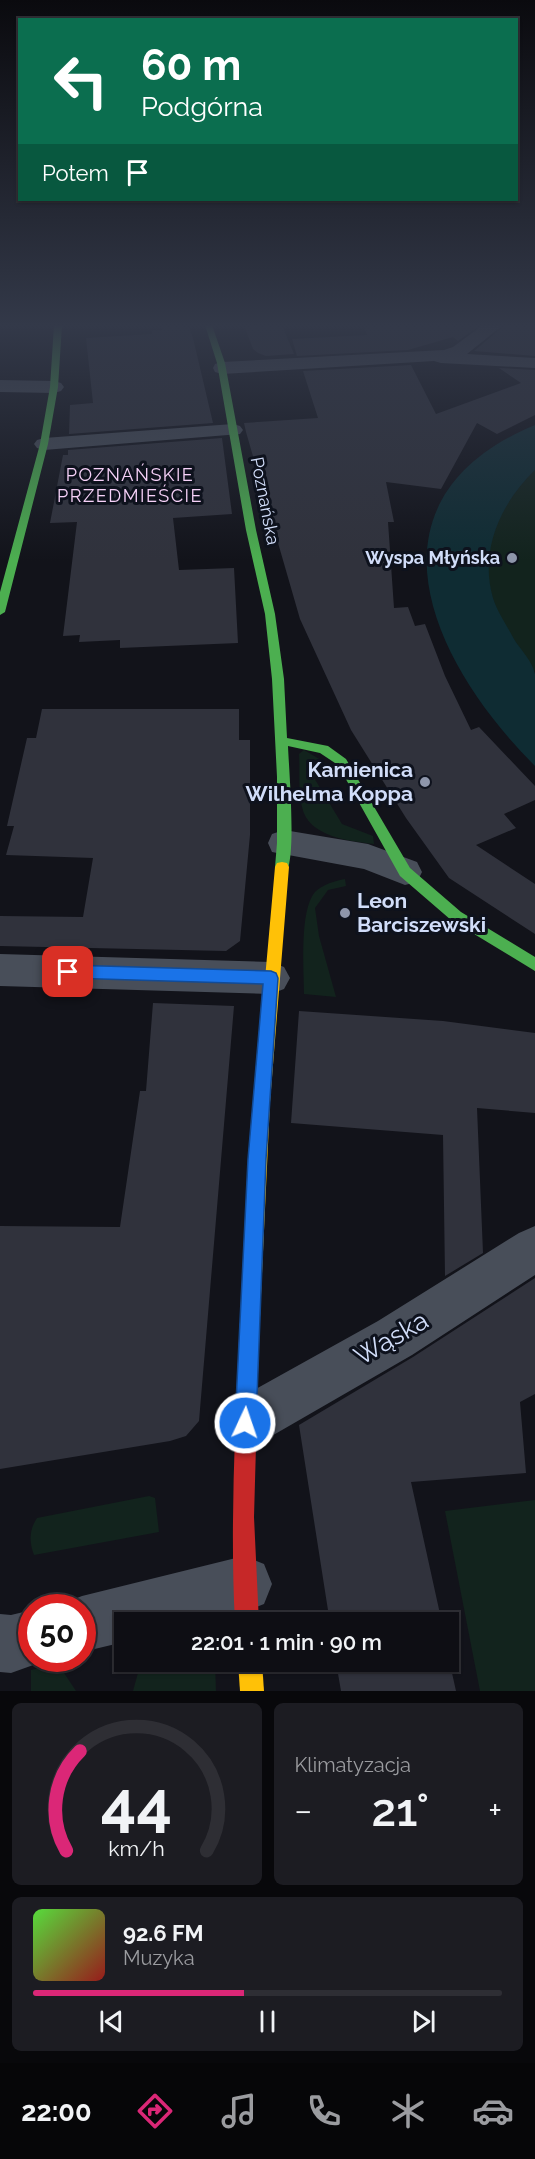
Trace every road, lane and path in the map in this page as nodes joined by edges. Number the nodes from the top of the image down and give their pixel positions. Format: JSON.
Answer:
{"nodes":[{"id":1,"x":51,"y":404,"type":"edge"},
{"id":2,"x":228,"y":404,"type":"edge"},
{"id":3,"x":233,"y":430,"type":"junction"},
{"id":4,"x":44,"y":444,"type":"junction"},
{"id":5,"x":1,"y":606,"type":"edge"},
{"id":6,"x":282,"y":741,"type":"junction"},
{"id":7,"x":284,"y":843,"type":"junction"},
{"id":8,"x":405,"y":872,"type":"junction"},
{"id":9,"x":535,"y":965,"type":"edge"},
{"id":10,"x":0,"y":970,"type":"edge"},
{"id":11,"x":271,"y":978,"type":"junction"},
{"id":12,"x":535,"y":1249,"type":"edge"},
{"id":13,"x":245,"y":1423,"type":"junction"},
{"id":14,"x":245,"y":1604,"type":"edge"},
{"id":15,"x":96,"y":1622,"type":"edge"},
{"id":16,"x":18,"y":1642,"type":"edge"},
{"id":17,"x":0,"y":1643,"type":"edge"},
{"id":18,"x":251,"y":1672,"type":"edge"},
{"id":19,"x":252,"y":1691,"type":"edge"}],
"edges":[{"from":1,"to":4,"type":"main road"},
{"from":2,"to":3,"type":"main road","name":"Poznańska"},
{"from":3,"to":4,"type":"street"},
{"from":3,"to":6,"type":"main road","name":"Poznańska"},
{"from":4,"to":5,"type":"main road"},
{"from":6,"to":7,"type":"main road","name":"Poznańska"},
{"from":6,"to":8,"type":"main road"},
{"from":7,"to":8,"type":"street"},
{"from":7,"to":11,"type":"main road","name":"Poznańska"},
{"from":8,"to":9,"type":"main road"},
{"from":10,"to":11,"type":"street"},
{"from":11,"to":13,"type":"main road","name":"Poznańska"},
{"from":12,"to":13,"type":"street","name":"Wąska"},
{"from":13,"to":14,"type":"main road","name":"Poznańska"},
{"from":14,"to":15,"type":"street"},
{"from":16,"to":17,"type":"street"},
{"from":18,"to":19,"type":"main road"}]}
